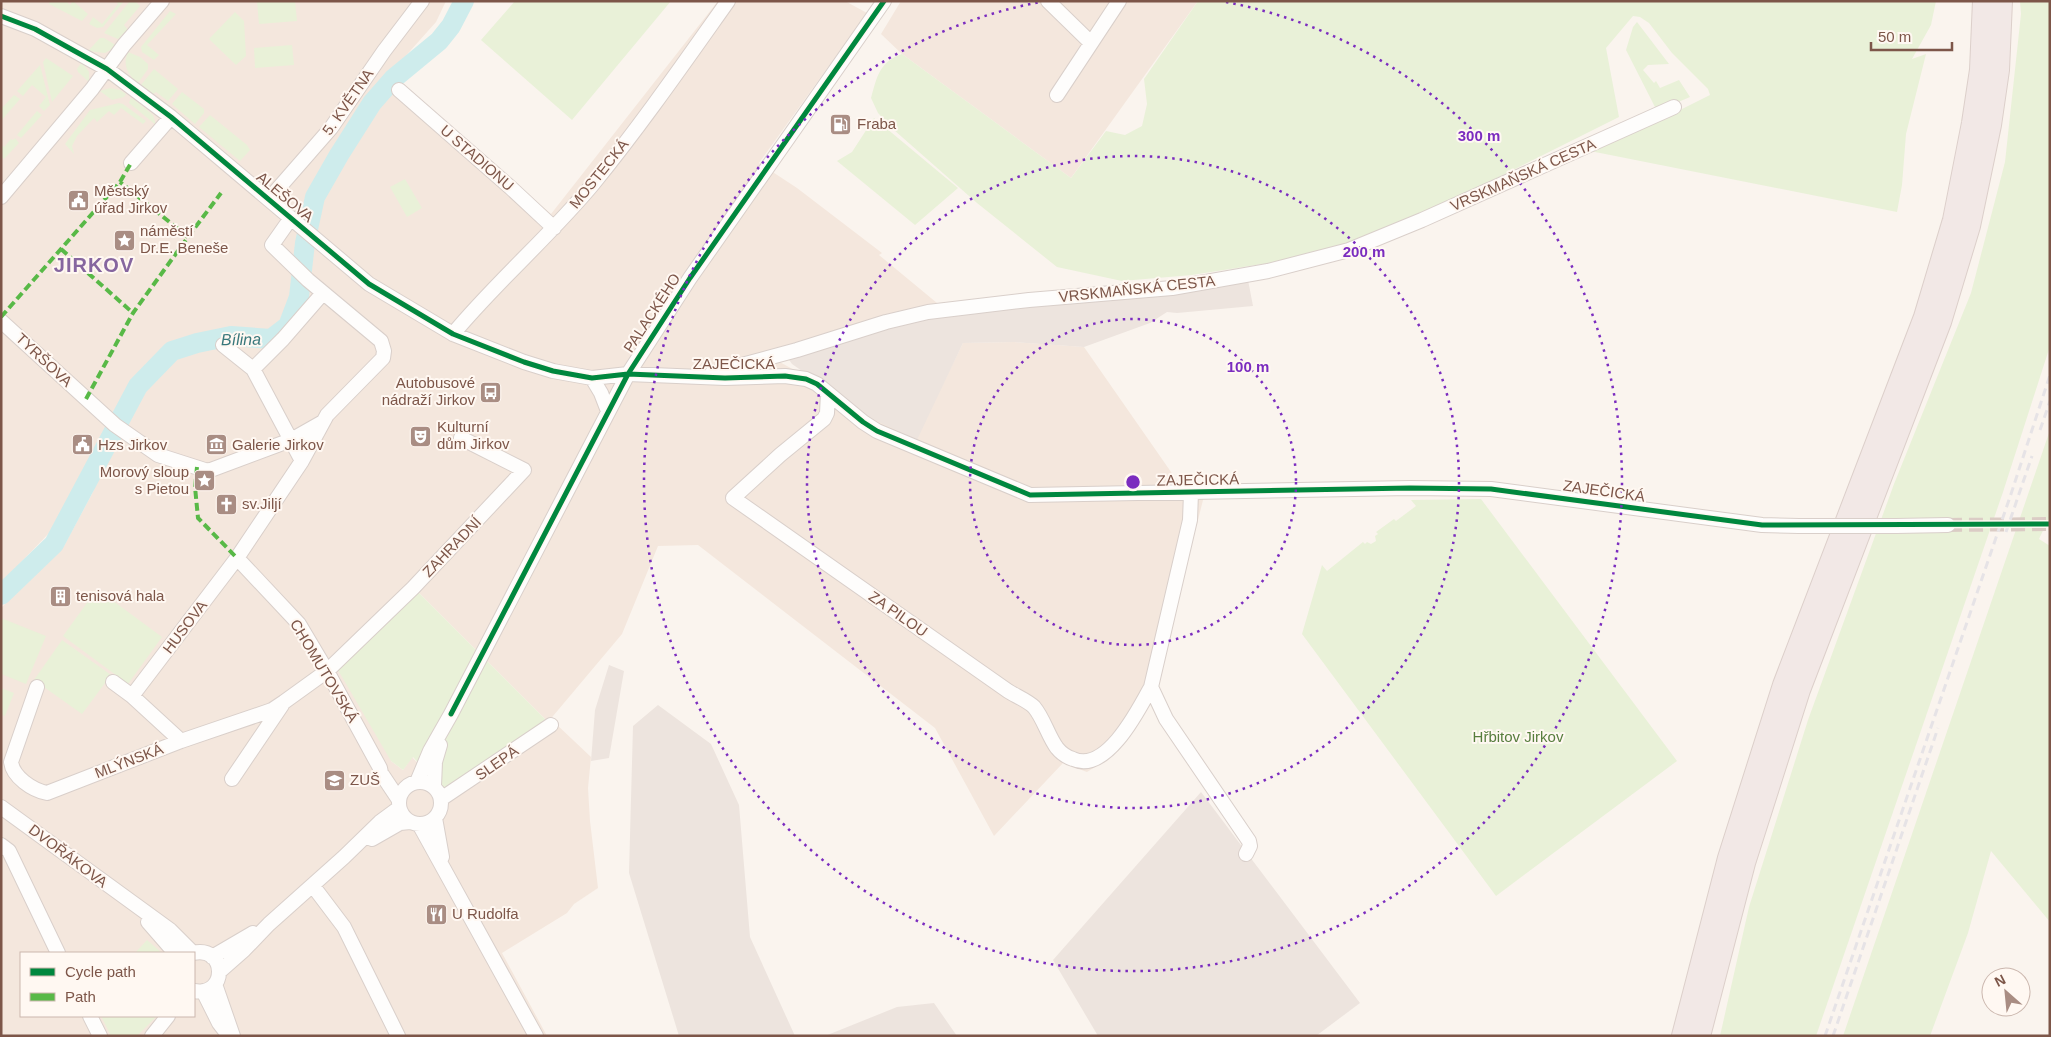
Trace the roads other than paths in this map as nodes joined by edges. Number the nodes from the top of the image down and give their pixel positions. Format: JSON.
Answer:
{"nodes":[{"id":1,"x":162,"y":1,"type":"edge"},
{"id":2,"x":422,"y":1,"type":"edge"},
{"id":3,"x":728,"y":1,"type":"edge"},
{"id":4,"x":884,"y":1,"type":"edge"},
{"id":5,"x":1048,"y":1,"type":"edge"},
{"id":6,"x":1119,"y":1,"type":"edge"},
{"id":7,"x":1983,"y":1,"type":"edge"},
{"id":8,"x":2002,"y":1,"type":"edge"},
{"id":9,"x":1,"y":16,"type":"edge"},
{"id":10,"x":1091,"y":43,"type":"junction"},
{"id":11,"x":107,"y":70,"type":"junction"},
{"id":12,"x":400,"y":90,"type":"dead end"},
{"id":13,"x":1057,"y":95,"type":"dead end"},
{"id":14,"x":1674,"y":107,"type":"dead end"},
{"id":15,"x":171,"y":117,"type":"junction"},
{"id":16,"x":131,"y":163,"type":"dead end"},
{"id":17,"x":1,"y":197,"type":"edge"},
{"id":18,"x":269,"y":199,"type":"junction"},
{"id":19,"x":292,"y":218,"type":"junction"},
{"id":20,"x":554,"y":228,"type":"junction"},
{"id":21,"x":323,"y":293,"type":"junction"},
{"id":22,"x":1,"y":321,"type":"edge"},
{"id":23,"x":453,"y":334,"type":"junction"},
{"id":24,"x":223,"y":345,"type":"dead end"},
{"id":25,"x":253,"y":369,"type":"junction"},
{"id":26,"x":628,"y":374,"type":"junction"},
{"id":27,"x":697,"y":377,"type":"junction"},
{"id":28,"x":592,"y":378,"type":"junction"},
{"id":29,"x":828,"y":393,"type":"junction"},
{"id":30,"x":608,"y":411,"type":"junction"},
{"id":31,"x":321,"y":423,"type":"junction"},
{"id":32,"x":461,"y":438,"type":"dead end"},
{"id":33,"x":291,"y":440,"type":"junction"},
{"id":34,"x":302,"y":461,"type":"junction"},
{"id":35,"x":1191,"y":493,"type":"junction"},
{"id":36,"x":1948,"y":525,"type":"tunnel mouth"},
{"id":37,"x":237,"y":558,"type":"junction"},
{"id":38,"x":327,"y":671,"type":"junction"},
{"id":39,"x":113,"y":682,"type":"dead end"},
{"id":40,"x":37,"y":687,"type":"dead end"},
{"id":41,"x":1151,"y":687,"type":"junction"},
{"id":42,"x":132,"y":696,"type":"junction"},
{"id":43,"x":284,"y":702,"type":"junction"},
{"id":44,"x":451,"y":714,"type":"junction"},
{"id":45,"x":551,"y":725,"type":"dead end"},
{"id":46,"x":181,"y":741,"type":"junction"},
{"id":47,"x":380,"y":768,"type":"junction"},
{"id":48,"x":232,"y":779,"type":"dead end"},
{"id":49,"x":413,"y":783,"type":"junction"},
{"id":50,"x":434,"y":786,"type":"junction"},
{"id":51,"x":441,"y":799,"type":"junction"},
{"id":52,"x":399,"y":804,"type":"junction"},
{"id":53,"x":1,"y":807,"type":"edge"},
{"id":54,"x":435,"y":818,"type":"junction"},
{"id":55,"x":414,"y":823,"type":"junction"},
{"id":56,"x":1,"y":845,"type":"edge"},
{"id":57,"x":1246,"y":854,"type":"dead end"},
{"id":58,"x":344,"y":857,"type":"junction"},
{"id":59,"x":445,"y":873,"type":"junction"},
{"id":60,"x":313,"y":886,"type":"junction"},
{"id":61,"x":135,"y":906,"type":"junction"},
{"id":62,"x":269,"y":924,"type":"junction"},
{"id":63,"x":58,"y":952,"type":"edge"},
{"id":64,"x":174,"y":952,"type":"edge"},
{"id":65,"x":192,"y":952,"type":"edge"},
{"id":66,"x":195,"y":953,"type":"edge"},
{"id":67,"x":212,"y":957,"type":"junction"},
{"id":68,"x":208,"y":985,"type":"edge"},
{"id":69,"x":90,"y":1017,"type":"edge"},
{"id":70,"x":167,"y":1017,"type":"edge"},
{"id":71,"x":100,"y":1036,"type":"edge"},
{"id":72,"x":152,"y":1036,"type":"edge"},
{"id":73,"x":229,"y":1036,"type":"edge"},
{"id":74,"x":233,"y":1036,"type":"edge"},
{"id":75,"x":398,"y":1036,"type":"edge"},
{"id":76,"x":536,"y":1036,"type":"edge"},
{"id":77,"x":1682,"y":1036,"type":"edge"},
{"id":78,"x":1700,"y":1036,"type":"edge"}],
"edges":[{"from":1,"to":11,"type":"street"},
{"from":2,"to":18,"type":"street","name":"5. KVĚTNA"},
{"from":3,"to":20,"type":"street","name":"MOSTECKÁ"},
{"from":4,"to":26,"type":"street","name":"PALACKÉHO"},
{"from":5,"to":10,"type":"street"},
{"from":6,"to":10,"type":"street"},
{"from":7,"to":77,"type":"highway"},
{"from":8,"to":78,"type":"highway"},
{"from":9,"to":11,"type":"street","name":"ALEŠOVA"},
{"from":10,"to":13,"type":"street"},
{"from":11,"to":15,"type":"street","name":"ALEŠOVA"},
{"from":11,"to":17,"type":"street"},
{"from":12,"to":20,"type":"street","name":"U STADIONU"},
{"from":14,"to":27,"type":"street","name":"VRSKMAŇSKÁ CESTA"},
{"from":15,"to":16,"type":"street"},
{"from":15,"to":18,"type":"street","name":"ALEŠOVA"},
{"from":18,"to":19,"type":"street","name":"ALEŠOVA"},
{"from":19,"to":21,"type":"street"},
{"from":19,"to":23,"type":"street","name":"ALEŠOVA"},
{"from":20,"to":23,"type":"street","name":"MOSTECKÁ"},
{"from":21,"to":25,"type":"street"},
{"from":21,"to":31,"type":"street"},
{"from":22,"to":33,"type":"street","name":"TYRŠOVA"},
{"from":23,"to":28,"type":"street","name":"ZAJEČICKÁ"},
{"from":24,"to":25,"type":"street"},
{"from":25,"to":33,"type":"street"},
{"from":26,"to":27,"type":"street","name":"ZAJEČICKÁ"},
{"from":26,"to":28,"type":"street","name":"ZAJEČICKÁ"},
{"from":26,"to":30,"type":"street","name":"PALACKÉHO"},
{"from":27,"to":29,"type":"street","name":"ZAJEČICKÁ"},
{"from":28,"to":30,"type":"street"},
{"from":29,"to":35,"type":"street","name":"ZAJEČICKÁ"},
{"from":29,"to":41,"type":"street","name":"ZA PILOU"},
{"from":30,"to":44,"type":"street","name":"PALACKÉHO"},
{"from":31,"to":33,"type":"street","name":"TYRŠOVA"},
{"from":31,"to":34,"type":"street","name":"HUSOVA"},
{"from":32,"to":38,"type":"street","name":"ZAHRADNÍ"},
{"from":33,"to":34,"type":"street"},
{"from":34,"to":37,"type":"street","name":"HUSOVA"},
{"from":35,"to":36,"type":"street","name":"ZAJEČICKÁ","bridge":true},
{"from":35,"to":41,"type":"street"},
{"from":37,"to":38,"type":"street","name":"CHOMUTOVSKÁ"},
{"from":37,"to":42,"type":"street","name":"HUSOVA"},
{"from":38,"to":43,"type":"street","name":"MLÝNSKÁ"},
{"from":38,"to":47,"type":"street","name":"CHOMUTOVSKÁ"},
{"from":39,"to":42,"type":"street"},
{"from":40,"to":46,"type":"street","name":"MLÝNSKÁ"},
{"from":41,"to":57,"type":"street"},
{"from":42,"to":46,"type":"street"},
{"from":43,"to":46,"type":"street","name":"MLÝNSKÁ"},
{"from":43,"to":48,"type":"street"},
{"from":44,"to":49,"type":"street","name":"PALACKÉHO"},
{"from":44,"to":50,"type":"street","name":"PALACKÉHO"},
{"from":45,"to":51,"type":"street","name":"SLEPÁ"},
{"from":47,"to":49,"type":"street","name":"CHOMUTOVSKÁ"},
{"from":47,"to":52,"type":"street","name":"CHOMUTOVSKÁ"},
{"from":49,"to":50,"type":"street","name":"CHOMUTOVSKÁ"},
{"from":49,"to":52,"type":"street"},
{"from":50,"to":51,"type":"street"},
{"from":51,"to":54,"type":"street","name":"CHOMUTOVSKÁ"},
{"from":52,"to":55,"type":"street","name":"CHOMUTOVSKÁ"},
{"from":52,"to":58,"type":"street"},
{"from":53,"to":61,"type":"street","name":"DVOŘÁKOVA"},
{"from":54,"to":55,"type":"street"},
{"from":54,"to":59,"type":"street","name":"CHOMUTOVSKÁ"},
{"from":55,"to":58,"type":"street"},
{"from":55,"to":59,"type":"street","name":"CHOMUTOVSKÁ"},
{"from":56,"to":63,"type":"street"},
{"from":58,"to":60,"type":"street"},
{"from":59,"to":76,"type":"street","name":"CHOMUTOVSKÁ"},
{"from":60,"to":62,"type":"street"},
{"from":60,"to":75,"type":"street"},
{"from":61,"to":64,"type":"street","name":"DVOŘÁKOVA"},
{"from":61,"to":65,"type":"street","name":"DVOŘÁKOVA"},
{"from":62,"to":67,"type":"street"},
{"from":62,"to":68,"type":"street"},
{"from":66,"to":67,"type":"street"},
{"from":67,"to":68,"type":"street"},
{"from":68,"to":73,"type":"street"},
{"from":68,"to":74,"type":"street"},
{"from":69,"to":71,"type":"street"},
{"from":70,"to":72,"type":"street"}]}
